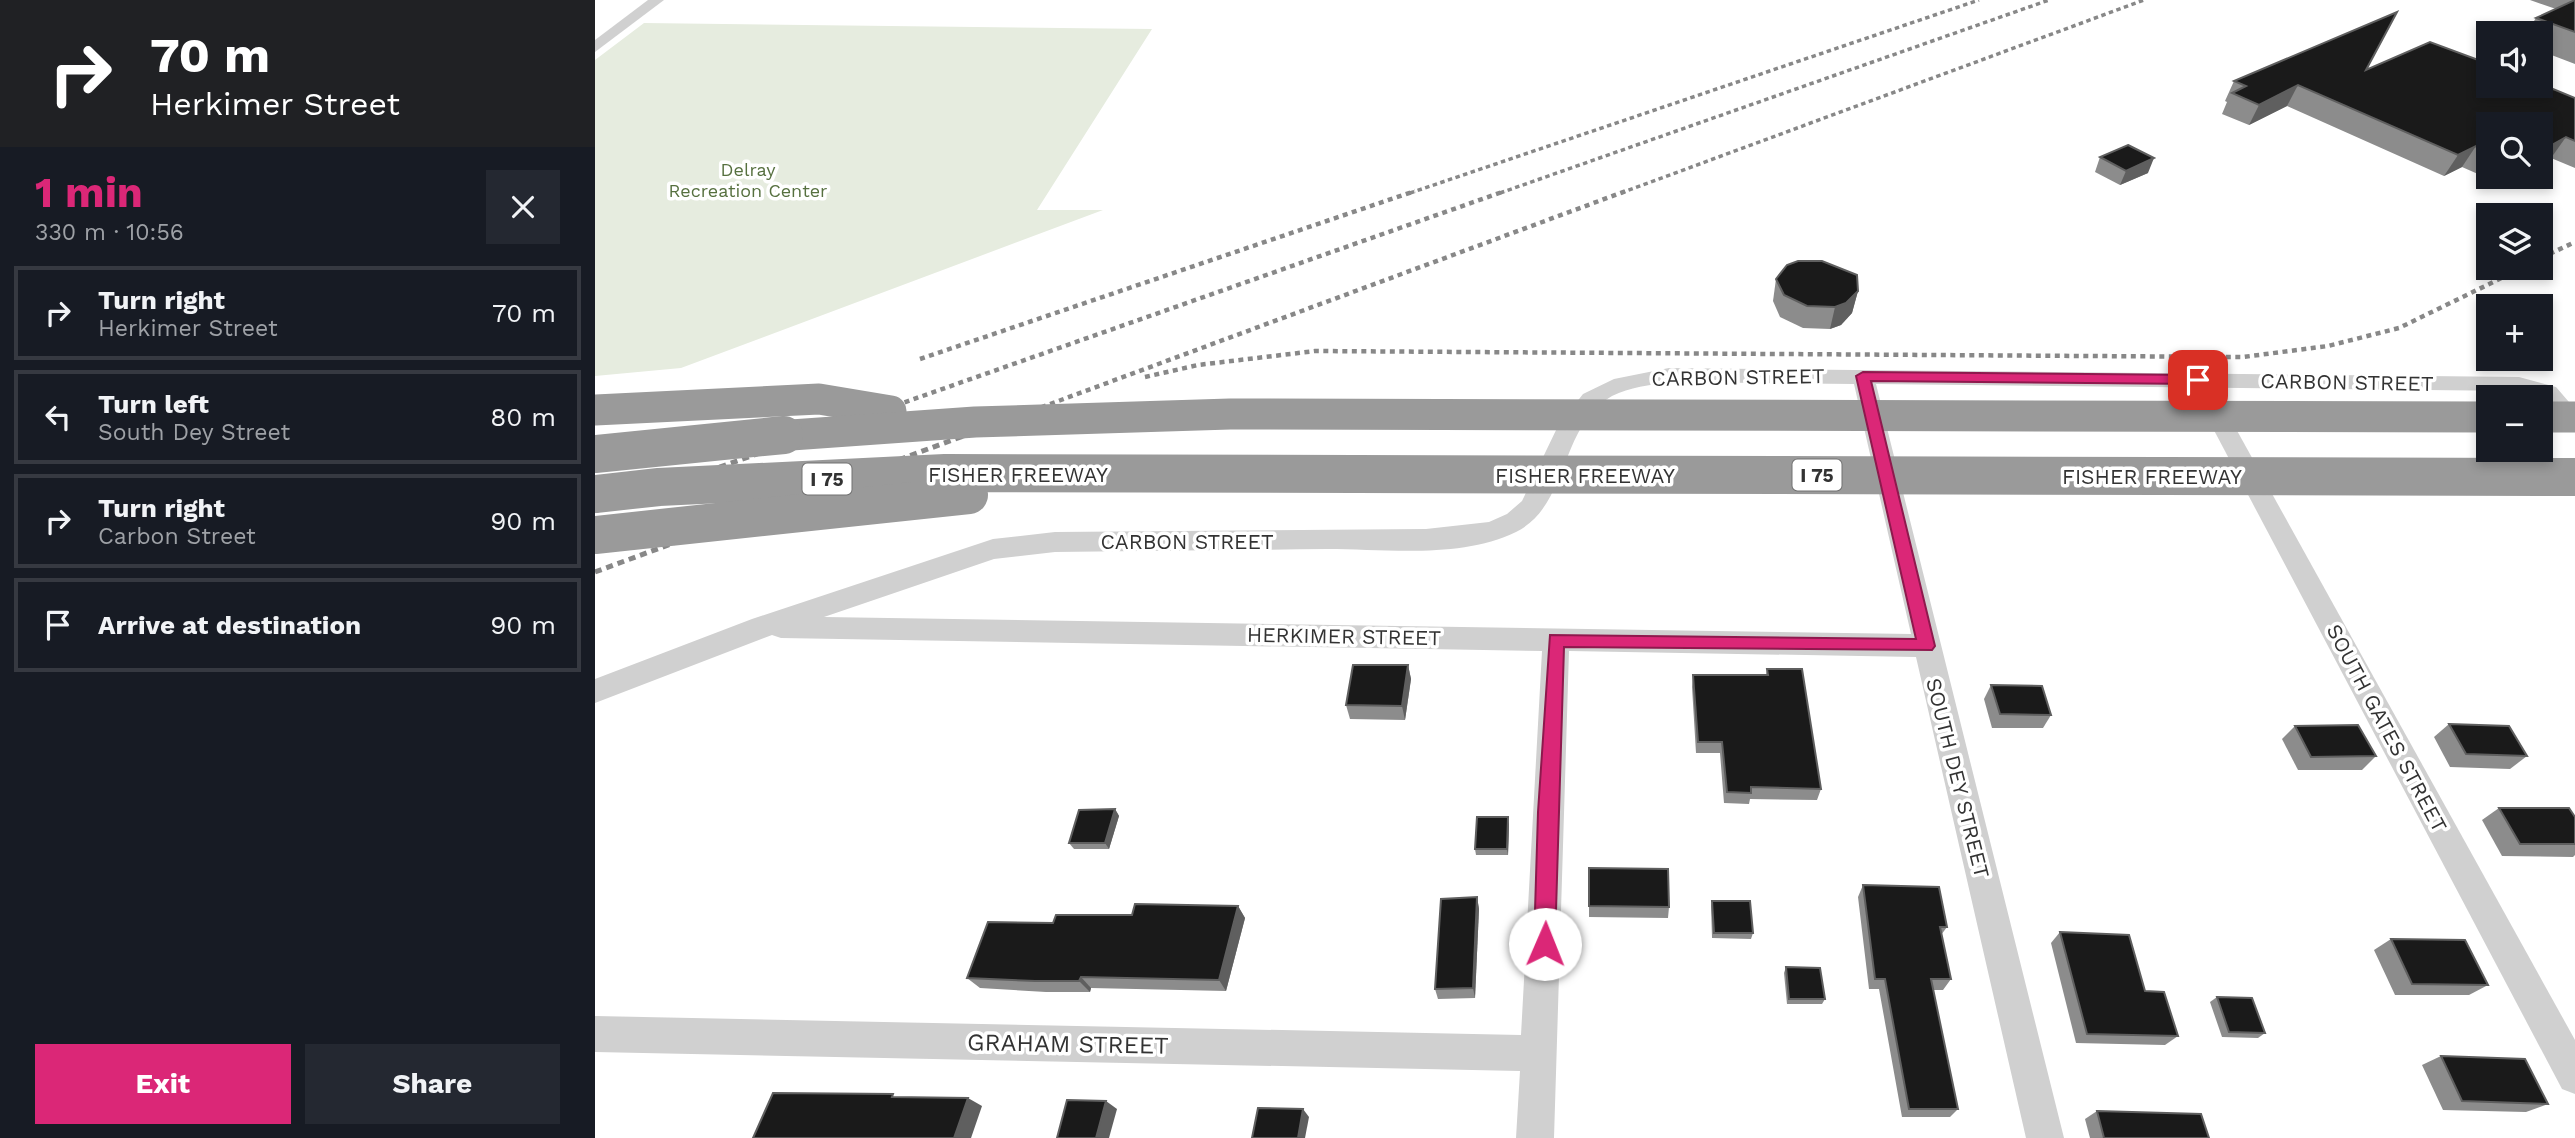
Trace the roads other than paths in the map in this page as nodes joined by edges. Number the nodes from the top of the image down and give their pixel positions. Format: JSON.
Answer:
{"nodes":[{"id":1,"x":657,"y":0,"type":"edge"},
{"id":2,"x":595,"y":47,"type":"edge"},
{"id":3,"x":1863,"y":376,"type":"junction"},
{"id":4,"x":2198,"y":380,"type":"junction"},
{"id":5,"x":595,"y":410,"type":"edge"},
{"id":6,"x":2558,"y":413,"type":"edge"},
{"id":7,"x":2476,"y":417,"type":"edge"},
{"id":8,"x":966,"y":423,"type":"junction"},
{"id":9,"x":2575,"y":424,"type":"edge"},
{"id":10,"x":595,"y":454,"type":"edge"},
{"id":11,"x":1060,"y":474,"type":"junction"},
{"id":12,"x":2575,"y":477,"type":"edge"},
{"id":13,"x":595,"y":494,"type":"edge"},
{"id":14,"x":595,"y":535,"type":"edge"},
{"id":15,"x":762,"y":626,"type":"junction"},
{"id":16,"x":1556,"y":640,"type":"junction"},
{"id":17,"x":1926,"y":646,"type":"junction"},
{"id":18,"x":595,"y":691,"type":"edge"},
{"id":19,"x":595,"y":1034,"type":"edge"},
{"id":20,"x":1540,"y":1054,"type":"junction"},
{"id":21,"x":2575,"y":1076,"type":"edge"},
{"id":22,"x":1535,"y":1138,"type":"edge"},
{"id":23,"x":2045,"y":1138,"type":"edge"}],
"edges":[{"from":1,"to":2,"type":"street"},
{"from":3,"to":4,"type":"street","name":"CARBON STREET"},
{"from":3,"to":15,"type":"street","name":"CARBON STREET"},
{"from":3,"to":17,"type":"street","name":"SOUTH DEY STREET"},
{"from":4,"to":6,"type":"street","name":"CARBON STREET"},
{"from":4,"to":21,"type":"street","name":"SOUTH GATES STREET"},
{"from":5,"to":8,"type":"highway","bridge":true},
{"from":6,"to":9,"type":"street"},
{"from":7,"to":8,"type":"highway","bridge":true},
{"from":8,"to":10,"type":"highway","bridge":true},
{"from":11,"to":12,"type":"highway","name":"FISHER FREEWAY","number":"I 75","bridge":true},
{"from":11,"to":13,"type":"highway","name":"FISHER FREEWAY","number":"I 75","bridge":true},
{"from":11,"to":14,"type":"highway","bridge":true},
{"from":15,"to":16,"type":"street","name":"HERKIMER STREET"},
{"from":15,"to":18,"type":"street","name":"CARBON STREET"},
{"from":16,"to":17,"type":"street","name":"HERKIMER STREET"},
{"from":16,"to":20,"type":"street"},
{"from":17,"to":23,"type":"street","name":"SOUTH DEY STREET"},
{"from":19,"to":20,"type":"street","name":"GRAHAM STREET"},
{"from":20,"to":22,"type":"street"}]}
